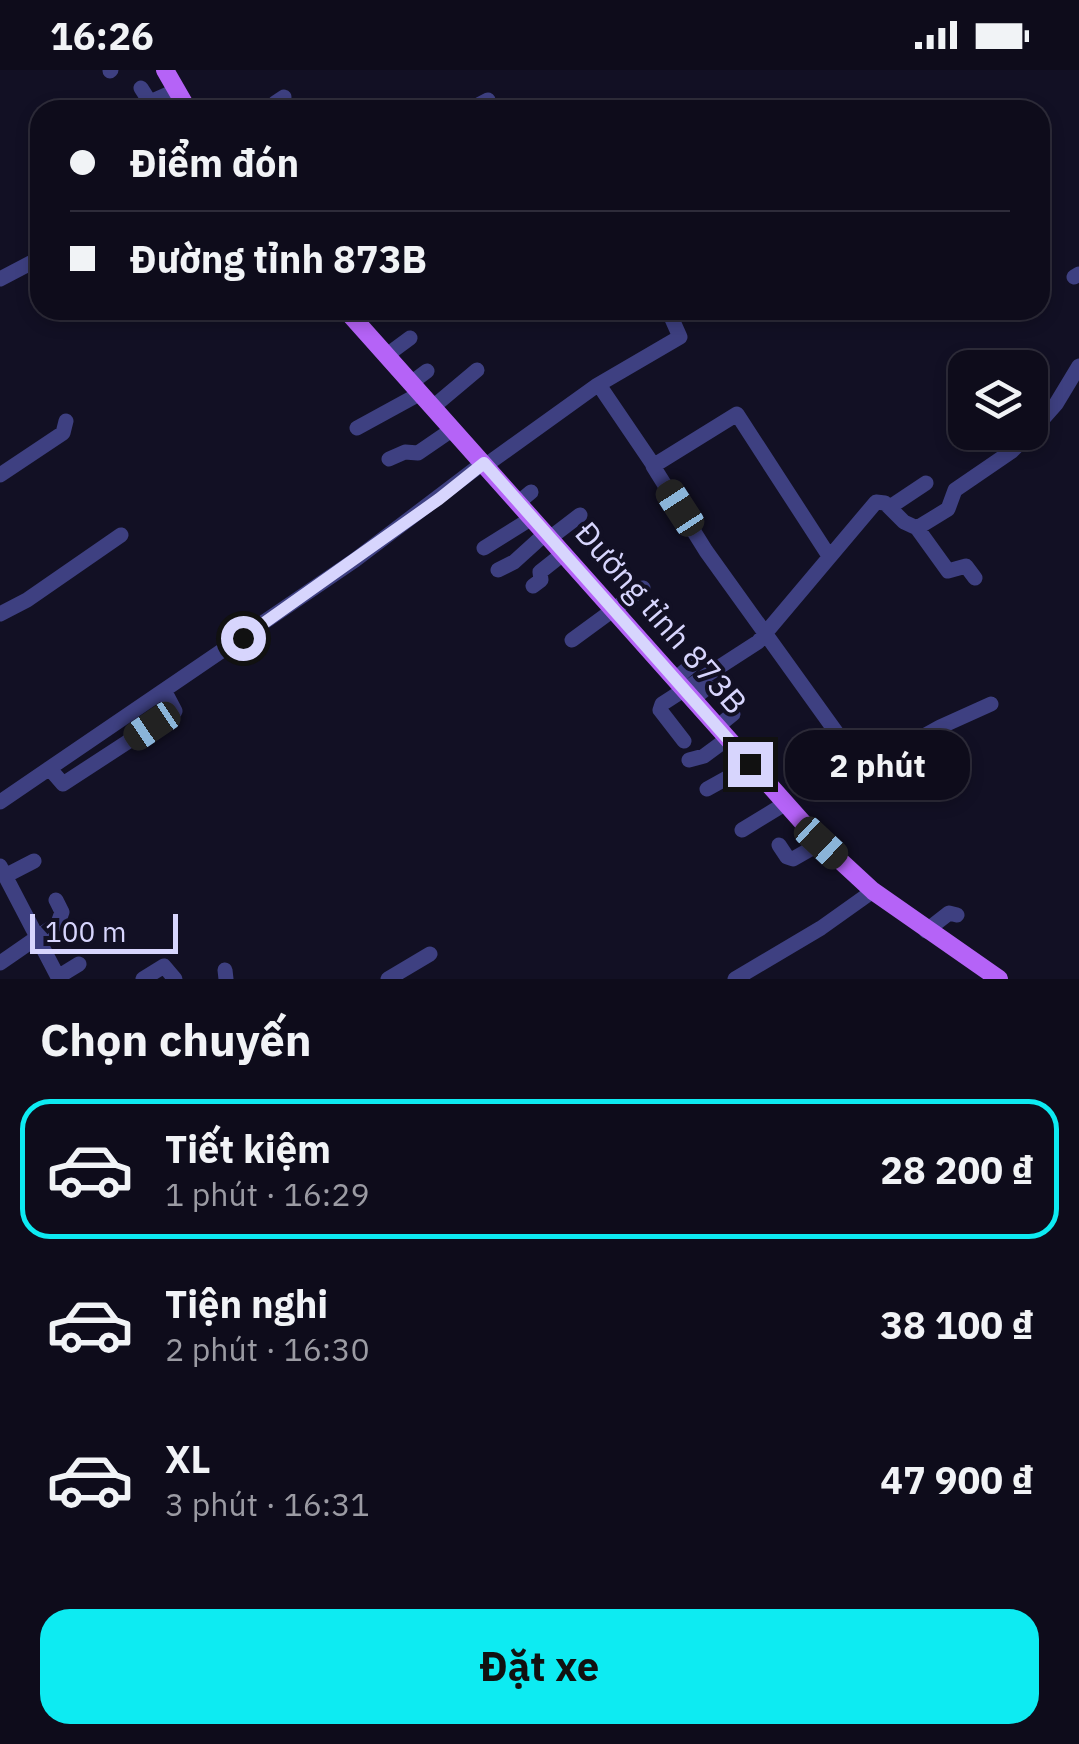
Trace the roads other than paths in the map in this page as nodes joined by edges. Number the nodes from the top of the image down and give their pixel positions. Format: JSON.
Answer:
{"nodes":[{"id":1,"x":166,"y":70,"type":"edge"},
{"id":2,"x":141,"y":88,"type":"dead end"},
{"id":3,"x":177,"y":90,"type":"junction"},
{"id":4,"x":148,"y":100,"type":"edge"},
{"id":5,"x":154,"y":100,"type":"edge"},
{"id":6,"x":182,"y":100,"type":"edge"},
{"id":7,"x":30,"y":263,"type":"edge"},
{"id":8,"x":0,"y":279,"type":"edge"},
{"id":9,"x":355,"y":320,"type":"edge"},
{"id":10,"x":672,"y":320,"type":"edge"},
{"id":11,"x":410,"y":338,"type":"dead end"},
{"id":12,"x":387,"y":355,"type":"junction"},
{"id":13,"x":1079,"y":366,"type":"edge"},
{"id":14,"x":427,"y":370,"type":"dead end"},
{"id":15,"x":478,"y":370,"type":"dead end"},
{"id":16,"x":599,"y":385,"type":"junction"},
{"id":17,"x":422,"y":394,"type":"junction"},
{"id":18,"x":66,"y":420,"type":"dead end"},
{"id":19,"x":357,"y":428,"type":"dead end"},
{"id":20,"x":453,"y":429,"type":"junction"},
{"id":21,"x":389,"y":459,"type":"dead end"},
{"id":22,"x":654,"y":466,"type":"junction"},
{"id":23,"x":476,"y":471,"type":"junction"},
{"id":24,"x":0,"y":475,"type":"edge"},
{"id":25,"x":926,"y":483,"type":"dead end"},
{"id":26,"x":890,"y":507,"type":"junction"},
{"id":27,"x":580,"y":515,"type":"dead end"},
{"id":28,"x":532,"y":518,"type":"junction"},
{"id":29,"x":917,"y":528,"type":"junction"},
{"id":30,"x":120,"y":534,"type":"dead end"},
{"id":31,"x":548,"y":535,"type":"junction"},
{"id":32,"x":484,"y":548,"type":"dead end"},
{"id":33,"x":564,"y":554,"type":"junction"},
{"id":34,"x":829,"y":556,"type":"junction"},
{"id":35,"x":498,"y":570,"type":"dead end"},
{"id":36,"x":975,"y":578,"type":"dead end"},
{"id":37,"x":533,"y":586,"type":"dead end"},
{"id":38,"x":643,"y":588,"type":"dead end"},
{"id":39,"x":614,"y":611,"type":"junction"},
{"id":40,"x":0,"y":614,"type":"edge"},
{"id":41,"x":765,"y":634,"type":"junction"},
{"id":42,"x":572,"y":640,"type":"dead end"},
{"id":43,"x":692,"y":665,"type":"dead end"},
{"id":44,"x":708,"y":687,"type":"dead end"},
{"id":45,"x":683,"y":690,"type":"junction"},
{"id":46,"x":991,"y":704,"type":"dead end"},
{"id":47,"x":733,"y":714,"type":"dead end"},
{"id":48,"x":722,"y":733,"type":"junction"},
{"id":49,"x":684,"y":741,"type":"dead end"},
{"id":50,"x":769,"y":745,"type":"dead end"},
{"id":51,"x":689,"y":760,"type":"dead end"},
{"id":52,"x":750,"y":764,"type":"junction"},
{"id":53,"x":707,"y":789,"type":"dead end"},
{"id":54,"x":0,"y":802,"type":"edge"},
{"id":55,"x":786,"y":803,"type":"junction"},
{"id":56,"x":742,"y":830,"type":"dead end"},
{"id":57,"x":821,"y":843,"type":"junction"},
{"id":58,"x":779,"y":845,"type":"dead end"},
{"id":59,"x":34,"y":860,"type":"dead end"},
{"id":60,"x":3,"y":871,"type":"edge"},
{"id":61,"x":873,"y":892,"type":"junction"},
{"id":62,"x":56,"y":900,"type":"dead end"},
{"id":63,"x":956,"y":915,"type":"dead end"},
{"id":64,"x":926,"y":931,"type":"junction"},
{"id":65,"x":37,"y":936,"type":"junction"},
{"id":66,"x":430,"y":954,"type":"dead end"},
{"id":67,"x":0,"y":963,"type":"edge"},
{"id":68,"x":79,"y":964,"type":"dead end"},
{"id":69,"x":58,"y":978,"type":"edge"},
{"id":70,"x":144,"y":979,"type":"edge"},
{"id":71,"x":176,"y":979,"type":"edge"},
{"id":72,"x":388,"y":979,"type":"edge"},
{"id":73,"x":734,"y":979,"type":"edge"},
{"id":74,"x":999,"y":979,"type":"edge"}],
"edges":[{"from":1,"to":3,"type":"main road"},
{"from":2,"to":4,"type":"street"},
{"from":3,"to":5,"type":"street"},
{"from":3,"to":6,"type":"main road"},
{"from":7,"to":8,"type":"street"},
{"from":9,"to":12,"type":"main road","name":"Đường tỉnh 873B"},
{"from":10,"to":16,"type":"street"},
{"from":11,"to":12,"type":"street"},
{"from":12,"to":17,"type":"main road","name":"Đường tỉnh 873B"},
{"from":13,"to":29,"type":"street"},
{"from":14,"to":17,"type":"street"},
{"from":15,"to":17,"type":"street"},
{"from":16,"to":22,"type":"street"},
{"from":16,"to":23,"type":"street"},
{"from":17,"to":19,"type":"street"},
{"from":17,"to":20,"type":"main road","name":"Đường tỉnh 873B"},
{"from":18,"to":24,"type":"street"},
{"from":20,"to":21,"type":"street"},
{"from":20,"to":23,"type":"main road","name":"Đường tỉnh 873B"},
{"from":22,"to":34,"type":"street"},
{"from":22,"to":41,"type":"street"},
{"from":23,"to":28,"type":"main road","name":"Đường tỉnh 873B"},
{"from":23,"to":54,"type":"street"},
{"from":25,"to":26,"type":"street"},
{"from":26,"to":29,"type":"street"},
{"from":26,"to":34,"type":"street"},
{"from":27,"to":31,"type":"street"},
{"from":28,"to":31,"type":"main road","name":"Đường tỉnh 873B"},
{"from":28,"to":32,"type":"street"},
{"from":29,"to":36,"type":"street"},
{"from":30,"to":40,"type":"street"},
{"from":31,"to":33,"type":"main road","name":"Đường tỉnh 873B"},
{"from":31,"to":35,"type":"street"},
{"from":33,"to":37,"type":"street"},
{"from":33,"to":39,"type":"main road","name":"Đường tỉnh 873B"},
{"from":34,"to":41,"type":"street"},
{"from":38,"to":39,"type":"street"},
{"from":39,"to":42,"type":"street"},
{"from":39,"to":45,"type":"main road","name":"Đường tỉnh 873B"},
{"from":41,"to":45,"type":"street"},
{"from":41,"to":46,"type":"street"},
{"from":43,"to":45,"type":"street"},
{"from":44,"to":45,"type":"street"},
{"from":45,"to":48,"type":"main road","name":"Đường tỉnh 873B"},
{"from":45,"to":49,"type":"street"},
{"from":47,"to":48,"type":"street"},
{"from":48,"to":51,"type":"street"},
{"from":48,"to":52,"type":"main road","name":"Đường tỉnh 873B"},
{"from":50,"to":52,"type":"street"},
{"from":52,"to":53,"type":"street"},
{"from":52,"to":55,"type":"main road","name":"Đường tỉnh 873B"},
{"from":55,"to":56,"type":"street"},
{"from":55,"to":57,"type":"main road","name":"Đường tỉnh 873B"},
{"from":57,"to":58,"type":"street"},
{"from":57,"to":61,"type":"main road","name":"Đường tỉnh 873B"},
{"from":59,"to":60,"type":"street"},
{"from":60,"to":65,"type":"street"},
{"from":61,"to":64,"type":"main road","name":"Đường tỉnh 873B"},
{"from":61,"to":73,"type":"street"},
{"from":62,"to":65,"type":"street"},
{"from":63,"to":64,"type":"street"},
{"from":64,"to":74,"type":"main road","name":"Đường tỉnh 873B"},
{"from":65,"to":67,"type":"street"},
{"from":65,"to":69,"type":"street"},
{"from":66,"to":72,"type":"street"},
{"from":68,"to":69,"type":"street"},
{"from":70,"to":71,"type":"street"}]}
